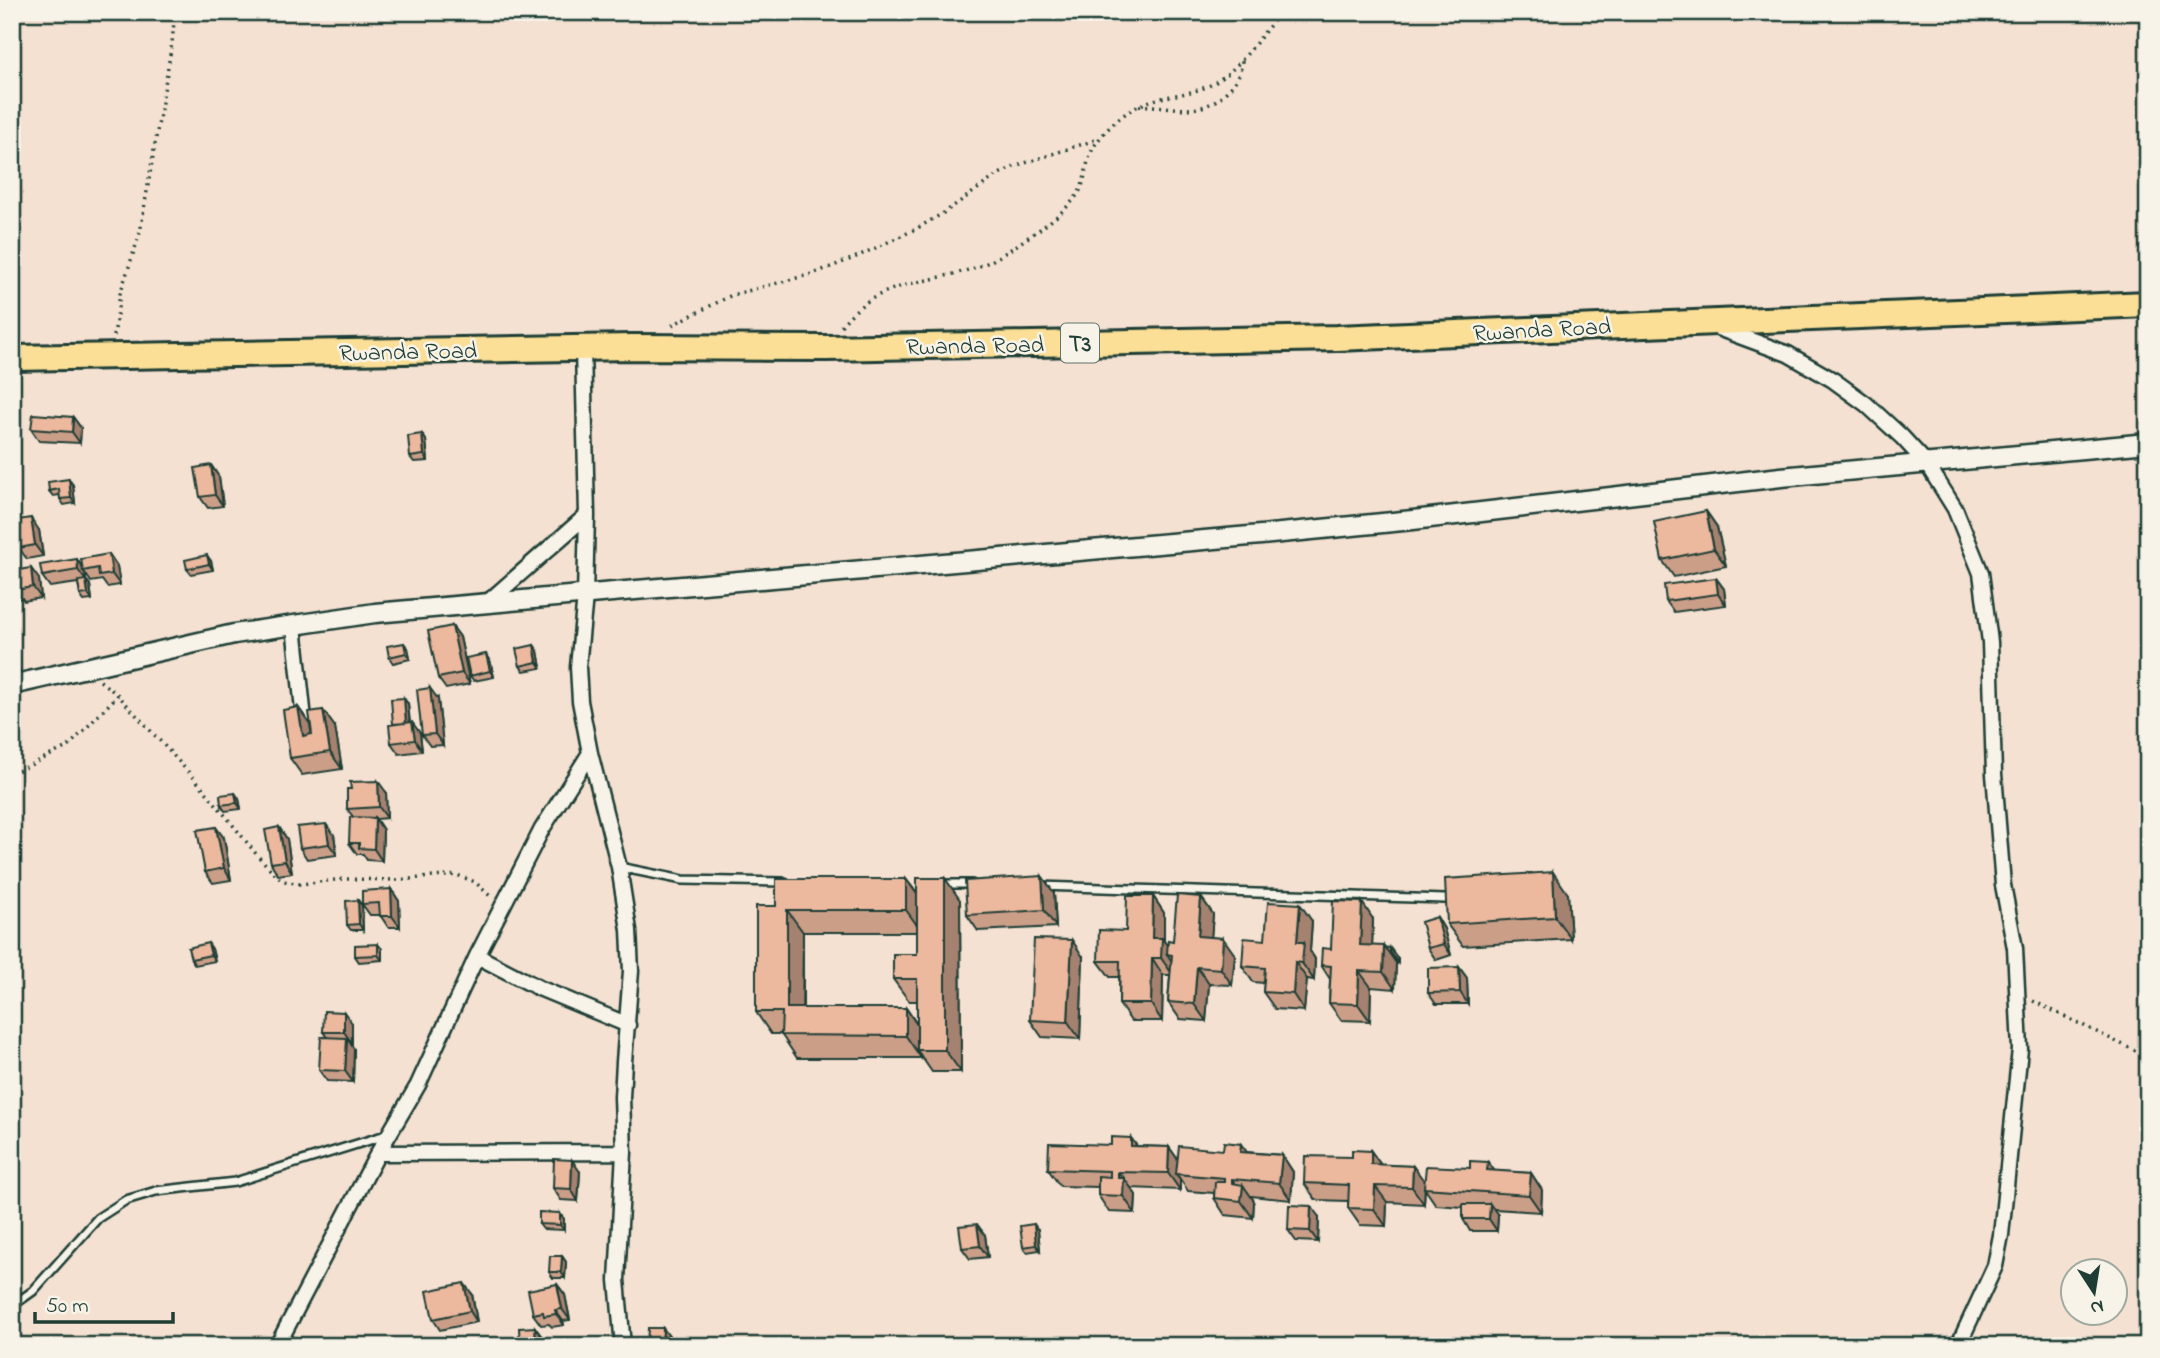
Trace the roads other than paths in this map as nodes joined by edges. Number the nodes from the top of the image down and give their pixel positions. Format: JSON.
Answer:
{"nodes":[{"id":1,"x":2148,"y":304,"type":"edge"},
{"id":2,"x":1701,"y":322,"type":"junction"},
{"id":3,"x":583,"y":349,"type":"junction"},
{"id":4,"x":12,"y":358,"type":"edge"},
{"id":5,"x":2148,"y":443,"type":"edge"},
{"id":6,"x":1927,"y":464,"type":"junction"},
{"id":7,"x":587,"y":515,"type":"junction"},
{"id":8,"x":585,"y":596,"type":"junction"},
{"id":9,"x":488,"y":602,"type":"junction"},
{"id":10,"x":294,"y":626,"type":"junction"},
{"id":11,"x":12,"y":685,"type":"edge"},
{"id":12,"x":304,"y":719,"type":"dead end"},
{"id":13,"x":590,"y":752,"type":"junction"},
{"id":14,"x":619,"y":867,"type":"junction"},
{"id":15,"x":791,"y":882,"type":"edge"},
{"id":16,"x":939,"y":884,"type":"edge"},
{"id":17,"x":980,"y":884,"type":"edge"},
{"id":18,"x":1034,"y":885,"type":"edge"},
{"id":19,"x":1445,"y":898,"type":"edge"},
{"id":20,"x":477,"y":956,"type":"junction"},
{"id":21,"x":628,"y":1025,"type":"junction"},
{"id":22,"x":390,"y":1134,"type":"junction"},
{"id":23,"x":624,"y":1152,"type":"junction"},
{"id":24,"x":378,"y":1153,"type":"junction"},
{"id":25,"x":12,"y":1306,"type":"edge"},
{"id":26,"x":277,"y":1346,"type":"edge"},
{"id":27,"x":623,"y":1346,"type":"edge"},
{"id":28,"x":1958,"y":1346,"type":"edge"}],
"edges":[{"from":1,"to":2,"type":"highway","name":"Rwanda Road","number":"T3"},
{"from":2,"to":3,"type":"highway","name":"Rwanda Road","number":"T3"},
{"from":2,"to":6,"type":"street"},
{"from":3,"to":4,"type":"highway","name":"Rwanda Road","number":"T3"},
{"from":3,"to":7,"type":"street"},
{"from":5,"to":6,"type":"street"},
{"from":6,"to":8,"type":"street"},
{"from":6,"to":28,"type":"street"},
{"from":7,"to":8,"type":"street"},
{"from":7,"to":9,"type":"street"},
{"from":8,"to":9,"type":"street"},
{"from":8,"to":13,"type":"street"},
{"from":9,"to":10,"type":"street"},
{"from":10,"to":11,"type":"street"},
{"from":10,"to":12,"type":"street"},
{"from":13,"to":14,"type":"street"},
{"from":13,"to":20,"type":"street"},
{"from":14,"to":15,"type":"lane"},
{"from":14,"to":21,"type":"street"},
{"from":16,"to":17,"type":"lane"},
{"from":18,"to":19,"type":"lane"},
{"from":20,"to":21,"type":"street"},
{"from":20,"to":22,"type":"street"},
{"from":21,"to":23,"type":"street"},
{"from":22,"to":24,"type":"street"},
{"from":22,"to":25,"type":"lane"},
{"from":23,"to":24,"type":"street"},
{"from":23,"to":27,"type":"street"},
{"from":24,"to":26,"type":"street"}]}
